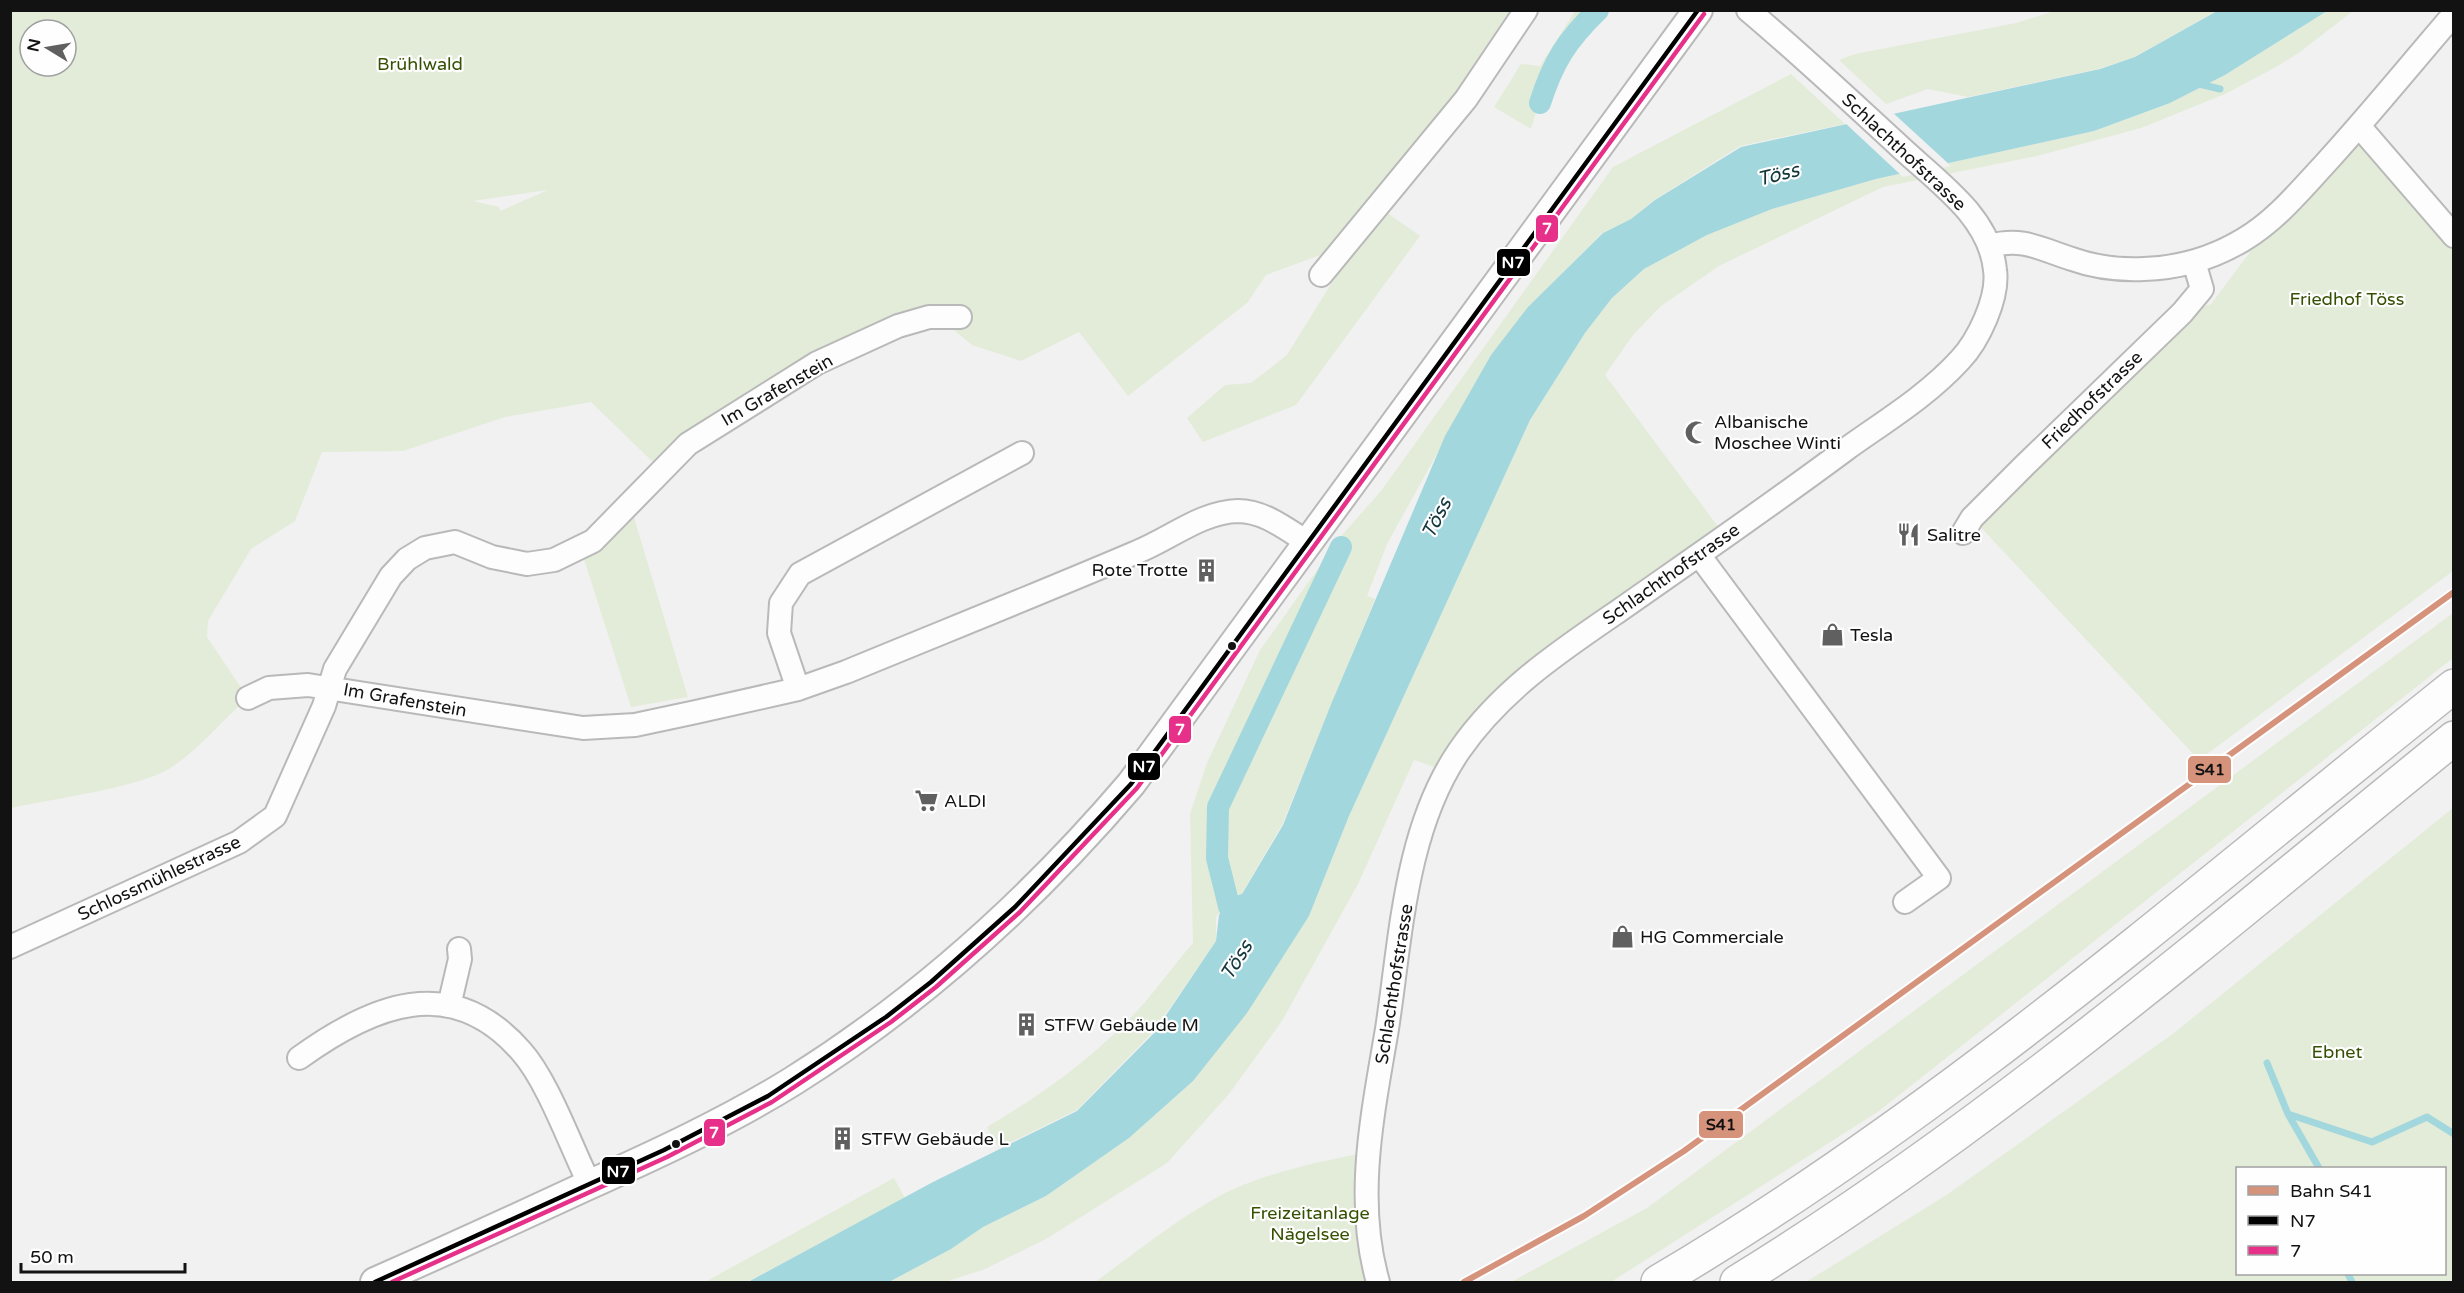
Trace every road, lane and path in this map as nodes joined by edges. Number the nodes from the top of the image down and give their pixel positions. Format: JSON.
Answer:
{"nodes":[{"id":1,"x":1526,"y":10,"type":"edge"},
{"id":2,"x":1698,"y":10,"type":"edge"},
{"id":3,"x":1748,"y":10,"type":"edge"},
{"id":4,"x":2454,"y":14,"type":"edge"},
{"id":5,"x":2359,"y":126,"type":"junction"},
{"id":6,"x":2454,"y":236,"type":"edge"},
{"id":7,"x":1989,"y":246,"type":"junction"},
{"id":8,"x":2194,"y":262,"type":"junction"},
{"id":9,"x":1321,"y":275,"type":"dead end"},
{"id":10,"x":960,"y":317,"type":"dead end"},
{"id":11,"x":1022,"y":453,"type":"dead end"},
{"id":12,"x":1963,"y":533,"type":"dead end"},
{"id":13,"x":1307,"y":542,"type":"junction"},
{"id":14,"x":1699,"y":555,"type":"junction"},
{"id":15,"x":2454,"y":686,"type":"edge"},
{"id":16,"x":329,"y":687,"type":"junction"},
{"id":17,"x":798,"y":689,"type":"junction"},
{"id":18,"x":248,"y":698,"type":"dead end"},
{"id":19,"x":2454,"y":738,"type":"edge"},
{"id":20,"x":1905,"y":902,"type":"dead end"},
{"id":21,"x":10,"y":947,"type":"edge"},
{"id":22,"x":459,"y":949,"type":"dead end"},
{"id":23,"x":449,"y":1006,"type":"junction"},
{"id":24,"x":299,"y":1058,"type":"dead end"},
{"id":25,"x":590,"y":1185,"type":"junction"},
{"id":26,"x":375,"y":1282,"type":"edge"},
{"id":27,"x":1378,"y":1282,"type":"edge"},
{"id":28,"x":1658,"y":1282,"type":"edge"},
{"id":29,"x":1737,"y":1282,"type":"edge"}],
"edges":[{"from":1,"to":9,"type":"street"},
{"from":2,"to":13,"type":"main road"},
{"from":3,"to":7,"type":"street","name":"Schlachthofstrasse"},
{"from":4,"to":5,"type":"street"},
{"from":5,"to":6,"type":"street"},
{"from":5,"to":8,"type":"street"},
{"from":7,"to":8,"type":"street"},
{"from":7,"to":14,"type":"street","name":"Schlachthofstrasse"},
{"from":8,"to":12,"type":"street","name":"Friedhofstrasse"},
{"from":10,"to":16,"type":"street","name":"Im Grafenstein"},
{"from":11,"to":17,"type":"street"},
{"from":13,"to":17,"type":"street","name":"Im Grafenstein"},
{"from":13,"to":25,"type":"main road"},
{"from":14,"to":20,"type":"street"},
{"from":14,"to":27,"type":"street","name":"Schlachthofstrasse"},
{"from":15,"to":28,"type":"highway"},
{"from":16,"to":17,"type":"street","name":"Im Grafenstein"},
{"from":16,"to":18,"type":"street"},
{"from":16,"to":21,"type":"street","name":"Schlossmühlestrasse"},
{"from":19,"to":29,"type":"highway"},
{"from":22,"to":23,"type":"street"},
{"from":23,"to":24,"type":"street"},
{"from":23,"to":25,"type":"street"},
{"from":25,"to":26,"type":"main road"}]}
